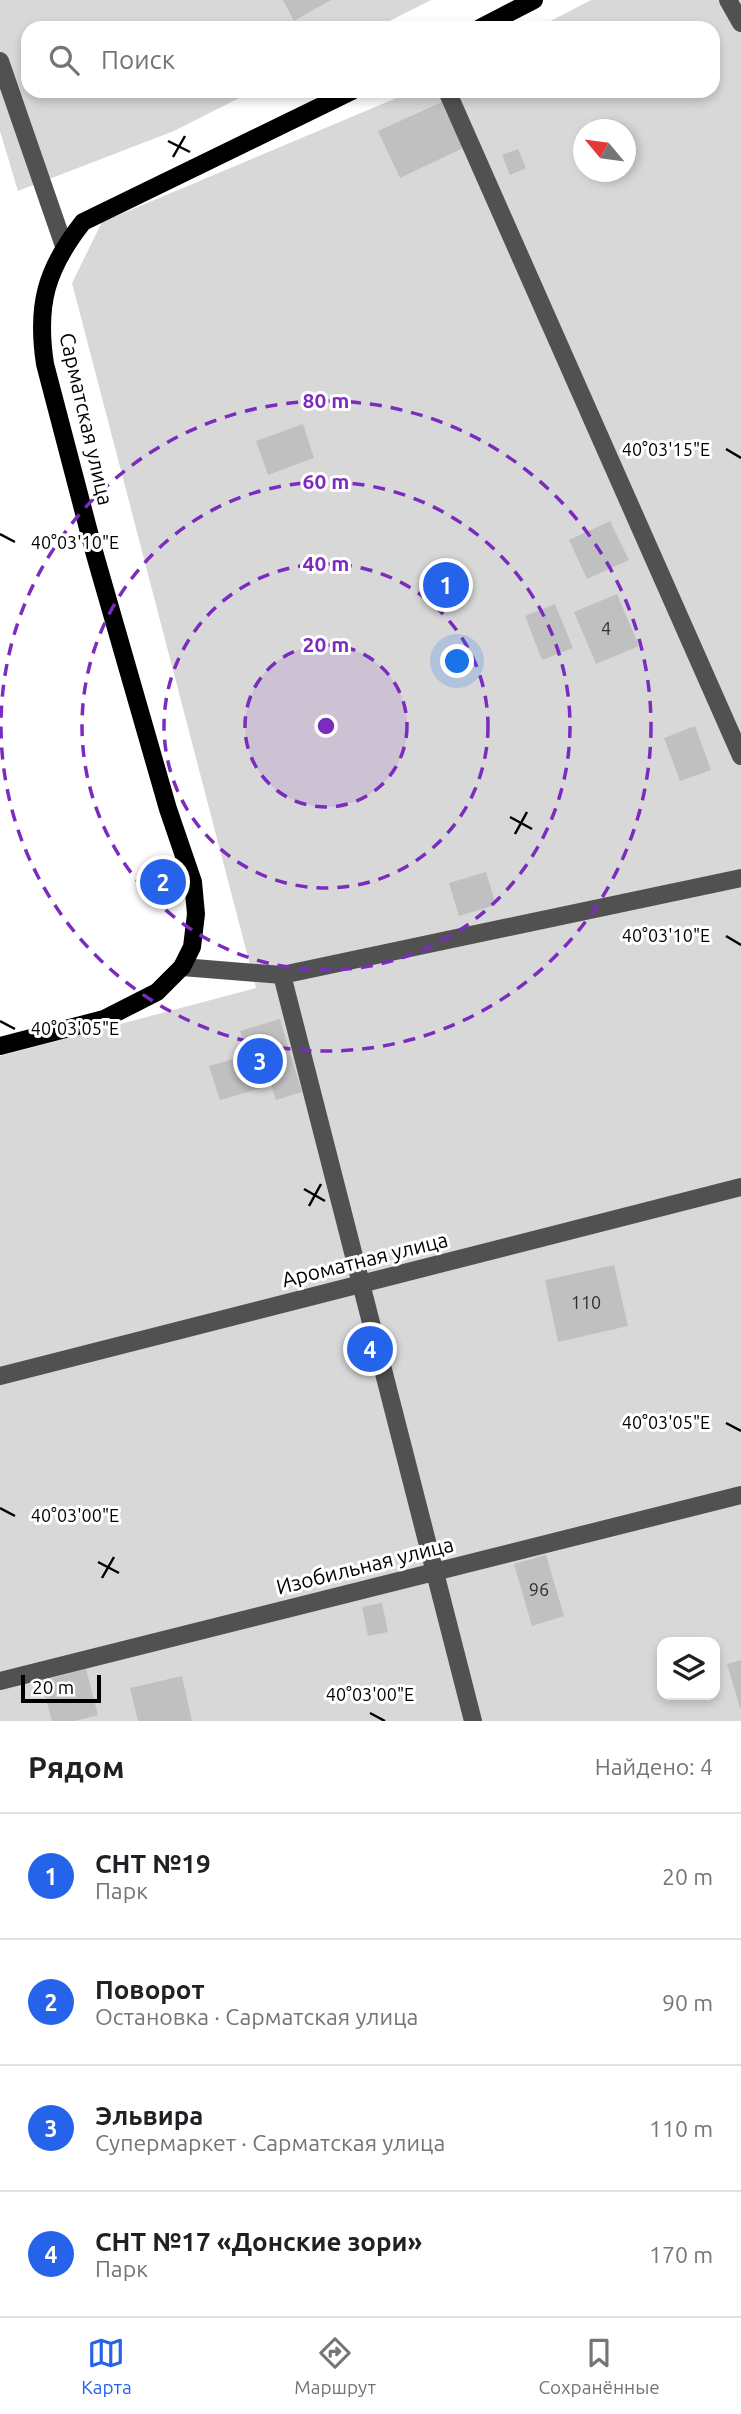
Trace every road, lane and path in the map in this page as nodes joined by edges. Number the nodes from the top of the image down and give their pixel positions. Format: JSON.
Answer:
{"nodes":[{"id":1,"x":534,"y":0,"type":"edge"},
{"id":2,"x":728,"y":0,"type":"edge"},
{"id":3,"x":494,"y":21,"type":"edge"},
{"id":4,"x":741,"y":23,"type":"edge"},
{"id":5,"x":0,"y":61,"type":"edge"},
{"id":6,"x":337,"y":98,"type":"edge"},
{"id":7,"x":450,"y":98,"type":"edge"},
{"id":8,"x":64,"y":246,"type":"junction"},
{"id":9,"x":741,"y":756,"type":"edge"},
{"id":10,"x":741,"y":878,"type":"edge"},
{"id":11,"x":182,"y":967,"type":"junction"},
{"id":12,"x":282,"y":975,"type":"junction"},
{"id":13,"x":0,"y":1046,"type":"edge"},
{"id":14,"x":741,"y":1187,"type":"edge"},
{"id":15,"x":361,"y":1284,"type":"junction"},
{"id":16,"x":0,"y":1376,"type":"edge"},
{"id":17,"x":741,"y":1495,"type":"edge"},
{"id":18,"x":435,"y":1572,"type":"junction"},
{"id":19,"x":0,"y":1681,"type":"edge"},
{"id":20,"x":473,"y":1721,"type":"edge"}],
"edges":[{"from":1,"to":3,"type":"main road"},
{"from":2,"to":4,"type":"street"},
{"from":5,"to":8,"type":"street"},
{"from":6,"to":8,"type":"main road","name":"Сарматская улица"},
{"from":7,"to":9,"type":"street"},
{"from":8,"to":11,"type":"main road","name":"Сарматская улица"},
{"from":10,"to":12,"type":"street"},
{"from":11,"to":12,"type":"street"},
{"from":11,"to":13,"type":"main road","name":"Сарматская улица"},
{"from":12,"to":15,"type":"street"},
{"from":14,"to":15,"type":"street","name":"Ароматная улица"},
{"from":15,"to":16,"type":"street","name":"Ароматная улица"},
{"from":15,"to":18,"type":"street"},
{"from":17,"to":18,"type":"street","name":"Изобильная улица"},
{"from":18,"to":19,"type":"street","name":"Изобильная улица"},
{"from":18,"to":20,"type":"street"}]}
